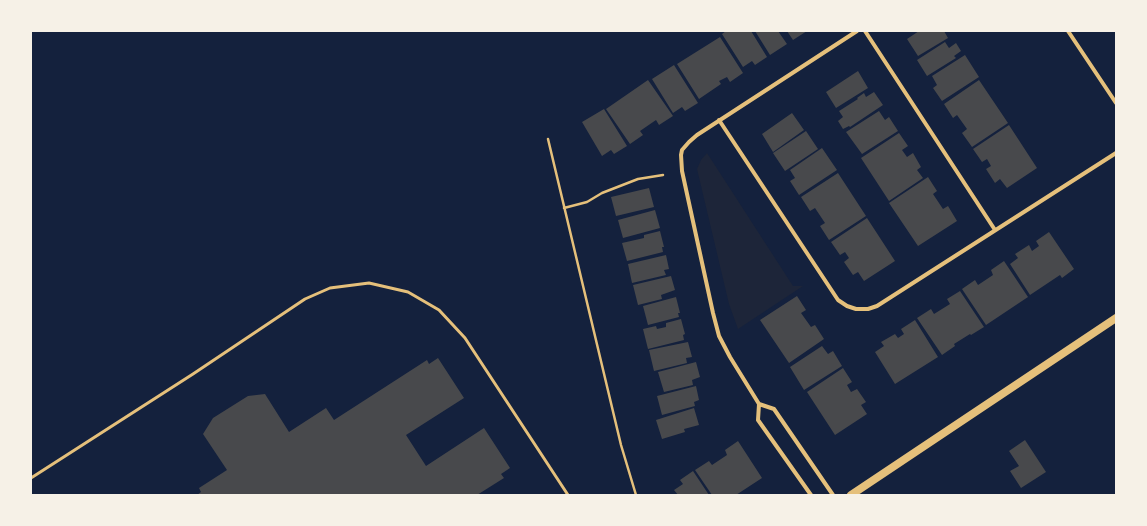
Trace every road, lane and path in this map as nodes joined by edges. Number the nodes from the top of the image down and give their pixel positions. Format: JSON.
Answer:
{"nodes":[{"id":1,"x":857,"y":31,"type":"edge"},
{"id":2,"x":865,"y":31,"type":"edge"},
{"id":3,"x":1068,"y":31,"type":"edge"},
{"id":4,"x":1116,"y":103,"type":"edge"},
{"id":5,"x":719,"y":120,"type":"junction"},
{"id":6,"x":548,"y":139,"type":"dead end"},
{"id":7,"x":1116,"y":153,"type":"edge"},
{"id":8,"x":663,"y":175,"type":"dead end"},
{"id":9,"x":564,"y":208,"type":"junction"},
{"id":10,"x":995,"y":230,"type":"junction"},
{"id":11,"x":1116,"y":318,"type":"edge"},
{"id":12,"x":759,"y":404,"type":"junction"},
{"id":13,"x":31,"y":478,"type":"edge"},
{"id":14,"x":568,"y":495,"type":"edge"},
{"id":15,"x":636,"y":495,"type":"edge"},
{"id":16,"x":811,"y":495,"type":"edge"},
{"id":17,"x":833,"y":495,"type":"edge"},
{"id":18,"x":851,"y":495,"type":"edge"}],
"edges":[{"from":1,"to":5,"type":"street"},
{"from":2,"to":10,"type":"street"},
{"from":3,"to":4,"type":"street"},
{"from":5,"to":10,"type":"street"},
{"from":5,"to":12,"type":"street"},
{"from":6,"to":9,"type":"path"},
{"from":7,"to":10,"type":"street"},
{"from":8,"to":9,"type":"path"},
{"from":9,"to":15,"type":"path"},
{"from":11,"to":18,"type":"main road"},
{"from":12,"to":16,"type":"street"},
{"from":12,"to":17,"type":"street"},
{"from":13,"to":14,"type":"lane"}]}
